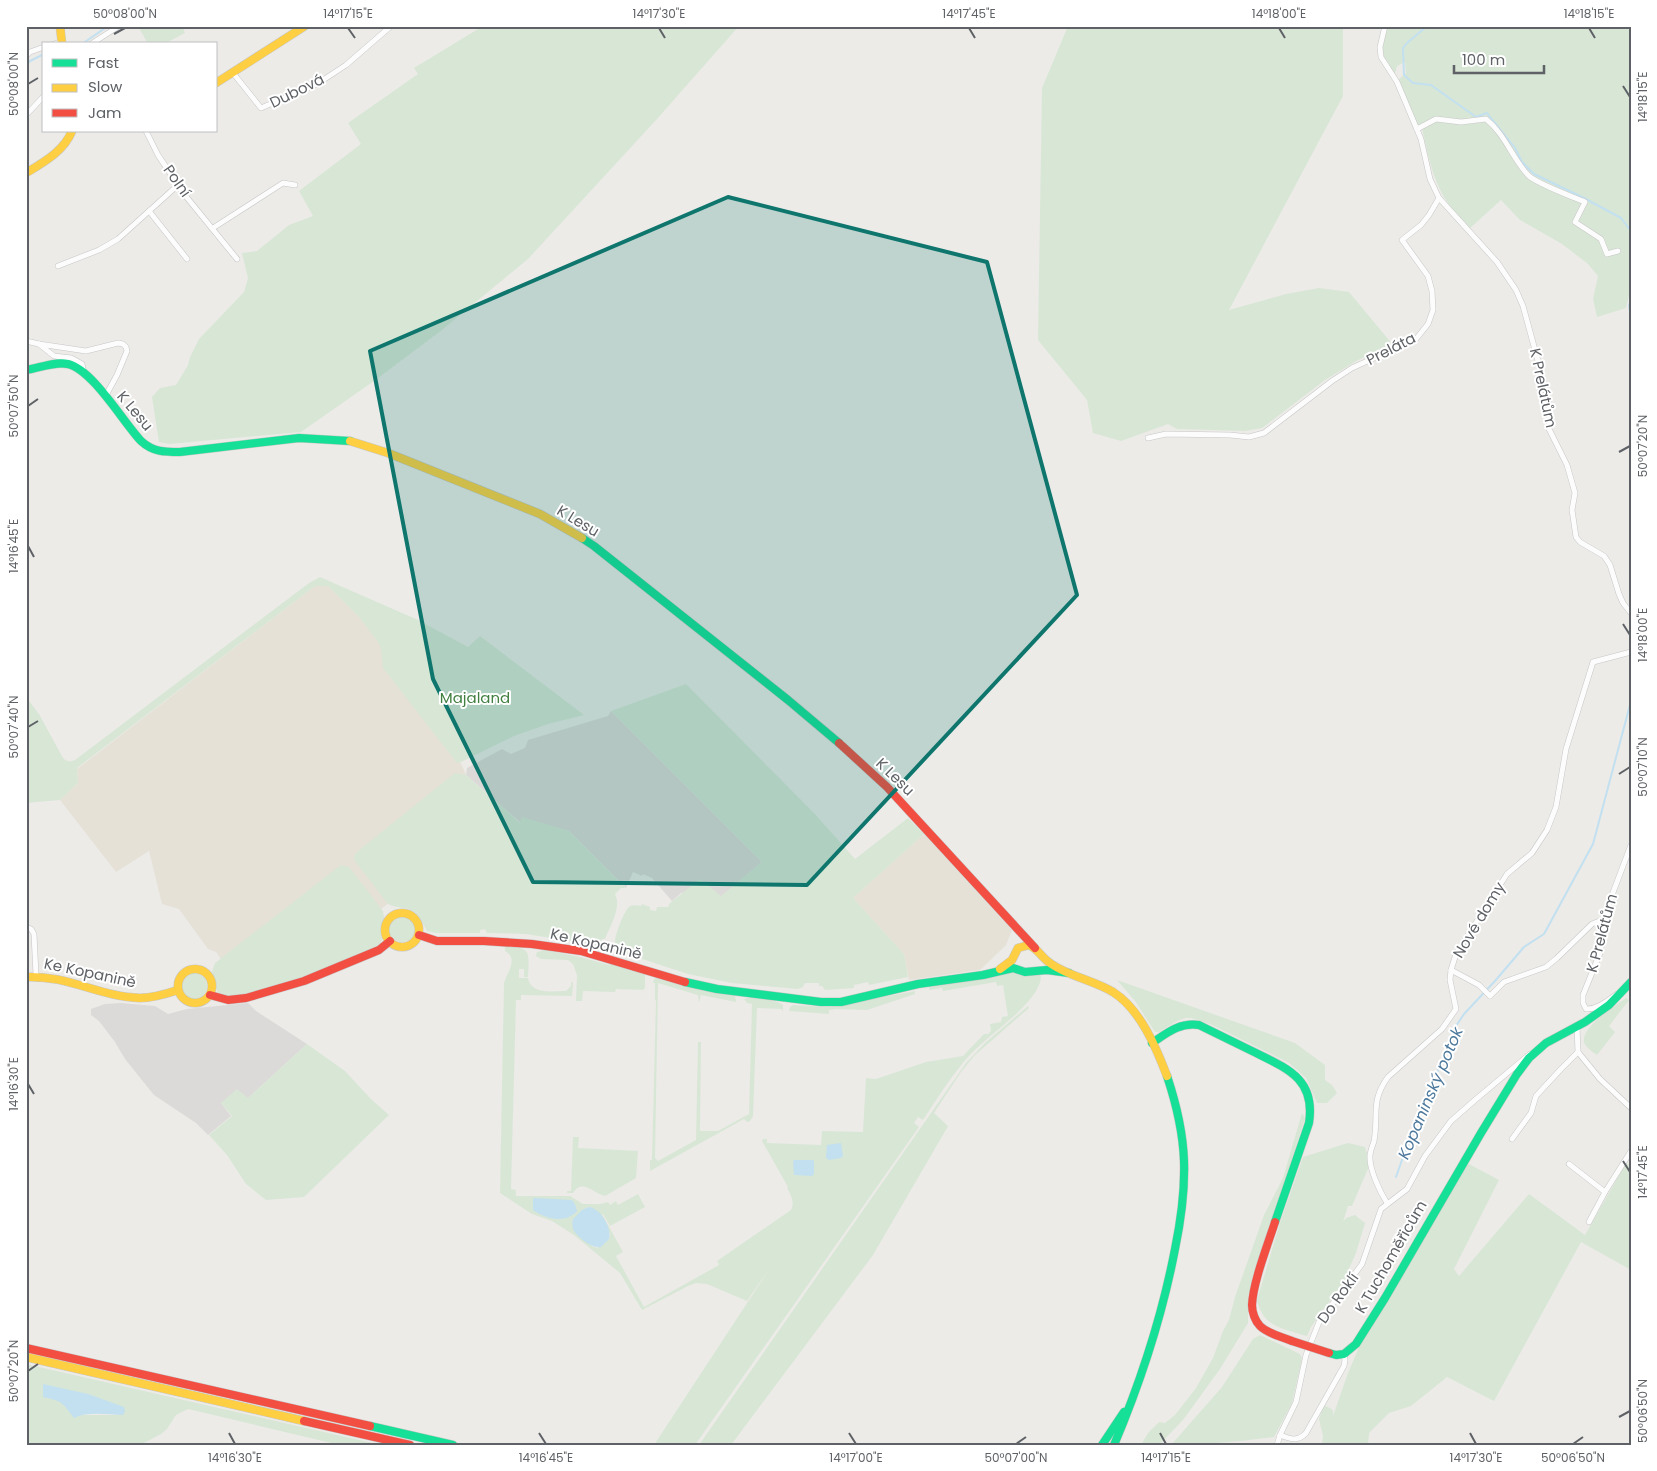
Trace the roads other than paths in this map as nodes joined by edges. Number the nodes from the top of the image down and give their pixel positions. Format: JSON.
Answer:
{"nodes":[{"id":1,"x":60,"y":26,"type":"edge"},
{"id":2,"x":119,"y":26,"type":"edge"},
{"id":3,"x":305,"y":26,"type":"edge"},
{"id":4,"x":391,"y":26,"type":"edge"},
{"id":5,"x":1385,"y":26,"type":"edge"},
{"id":6,"x":59,"y":42,"type":"edge"},
{"id":7,"x":94,"y":42,"type":"edge"},
{"id":8,"x":42,"y":48,"type":"edge"},
{"id":9,"x":28,"y":52,"type":"edge"},
{"id":10,"x":233,"y":74,"type":"junction"},
{"id":11,"x":218,"y":83,"type":"edge"},
{"id":12,"x":42,"y":98,"type":"edge"},
{"id":13,"x":26,"y":115,"type":"edge"},
{"id":14,"x":1417,"y":129,"type":"junction"},
{"id":15,"x":72,"y":132,"type":"edge"},
{"id":16,"x":146,"y":132,"type":"edge"},
{"id":17,"x":26,"y":173,"type":"edge"},
{"id":18,"x":178,"y":184,"type":"junction"},
{"id":19,"x":295,"y":185,"type":"dead end"},
{"id":20,"x":1438,"y":198,"type":"junction"},
{"id":21,"x":149,"y":210,"type":"junction"},
{"id":22,"x":213,"y":228,"type":"junction"},
{"id":23,"x":1618,"y":251,"type":"dead end"},
{"id":24,"x":187,"y":259,"type":"dead end"},
{"id":25,"x":237,"y":260,"type":"dead end"},
{"id":26,"x":58,"y":266,"type":"dead end"},
{"id":27,"x":26,"y":341,"type":"edge"},
{"id":28,"x":39,"y":344,"type":"junction"},
{"id":29,"x":26,"y":370,"type":"edge"},
{"id":30,"x":84,"y":373,"type":"junction"},
{"id":31,"x":105,"y":397,"type":"junction"},
{"id":32,"x":1148,"y":438,"type":"dead end"},
{"id":33,"x":1631,"y":613,"type":"edge"},
{"id":34,"x":1631,"y":652,"type":"edge"},
{"id":35,"x":1631,"y":845,"type":"edge"},
{"id":36,"x":1607,"y":918,"type":"junction"},
{"id":37,"x":26,"y":927,"type":"edge"},
{"id":38,"x":1019,"y":932,"type":"junction"},
{"id":39,"x":419,"y":935,"type":"junction"},
{"id":40,"x":390,"y":941,"type":"junction"},
{"id":41,"x":1018,"y":948,"type":"junction"},
{"id":42,"x":1037,"y":951,"type":"junction"},
{"id":43,"x":1013,"y":957,"type":"junction"},
{"id":44,"x":1018,"y":969,"type":"junction"},
{"id":45,"x":1451,"y":970,"type":"junction"},
{"id":46,"x":997,"y":971,"type":"junction"},
{"id":47,"x":1029,"y":972,"type":"junction"},
{"id":48,"x":1069,"y":973,"type":"junction"},
{"id":49,"x":36,"y":975,"type":"junction"},
{"id":50,"x":26,"y":977,"type":"edge"},
{"id":51,"x":1631,"y":982,"type":"edge"},
{"id":52,"x":178,"y":990,"type":"junction"},
{"id":53,"x":1623,"y":990,"type":"junction"},
{"id":54,"x":210,"y":995,"type":"junction"},
{"id":55,"x":1577,"y":1026,"type":"junction"},
{"id":56,"x":1152,"y":1043,"type":"junction"},
{"id":57,"x":1541,"y":1047,"type":"junction"},
{"id":58,"x":1578,"y":1052,"type":"junction"},
{"id":59,"x":1631,"y":1108,"type":"edge"},
{"id":60,"x":1512,"y":1139,"type":"dead end"},
{"id":61,"x":1631,"y":1151,"type":"edge"},
{"id":62,"x":1569,"y":1164,"type":"dead end"},
{"id":63,"x":1605,"y":1192,"type":"junction"},
{"id":64,"x":1387,"y":1203,"type":"junction"},
{"id":65,"x":1589,"y":1222,"type":"dead end"},
{"id":66,"x":1152,"y":1345,"type":"junction"},
{"id":67,"x":26,"y":1348,"type":"edge"},
{"id":68,"x":1344,"y":1354,"type":"junction"},
{"id":69,"x":26,"y":1357,"type":"edge"},
{"id":70,"x":1124,"y":1412,"type":"junction"},
{"id":71,"x":1280,"y":1435,"type":"junction"},
{"id":72,"x":410,"y":1445,"type":"edge"},
{"id":73,"x":453,"y":1445,"type":"edge"},
{"id":74,"x":1102,"y":1445,"type":"edge"},
{"id":75,"x":1109,"y":1445,"type":"edge"},
{"id":76,"x":1115,"y":1445,"type":"edge"},
{"id":77,"x":1276,"y":1445,"type":"edge"}],
"edges":[{"from":1,"to":6,"type":"main road"},
{"from":2,"to":7,"type":"street"},
{"from":3,"to":10,"type":"main road"},
{"from":4,"to":10,"type":"street","name":"Dubová"},
{"from":5,"to":14,"type":"street"},
{"from":8,"to":9,"type":"street"},
{"from":10,"to":11,"type":"main road"},
{"from":12,"to":13,"type":"street"},
{"from":14,"to":20,"type":"street"},
{"from":14,"to":23,"type":"street"},
{"from":15,"to":17,"type":"main road"},
{"from":16,"to":18,"type":"street","name":"Polní"},
{"from":18,"to":21,"type":"street"},
{"from":18,"to":22,"type":"street","name":"Polní"},
{"from":19,"to":22,"type":"street"},
{"from":20,"to":32,"type":"street","name":"Preláta"},
{"from":20,"to":33,"type":"street","name":"K Prelátům"},
{"from":21,"to":24,"type":"street"},
{"from":21,"to":26,"type":"street"},
{"from":22,"to":25,"type":"street","name":"Polní"},
{"from":27,"to":28,"type":"street"},
{"from":28,"to":30,"type":"street"},
{"from":28,"to":31,"type":"street"},
{"from":29,"to":30,"type":"main road","name":"K Lesu"},
{"from":30,"to":31,"type":"main road","name":"K Lesu"},
{"from":31,"to":38,"type":"main road","name":"K Lesu"},
{"from":34,"to":45,"type":"street","name":"Nové domy"},
{"from":35,"to":36,"type":"street","name":"K Prelátům"},
{"from":36,"to":45,"type":"street"},
{"from":36,"to":53,"type":"street","name":"K Prelátům"},
{"from":37,"to":49,"type":"street"},
{"from":38,"to":41,"type":"main road"},
{"from":38,"to":42,"type":"main road"},
{"from":39,"to":40,"type":"main road"},
{"from":39,"to":40,"type":"main road"},
{"from":39,"to":46,"type":"main road","name":"Ke Kopanině"},
{"from":40,"to":54,"type":"main road"},
{"from":41,"to":42,"type":"main road"},
{"from":41,"to":43,"type":"main road"},
{"from":42,"to":47,"type":"main road"},
{"from":42,"to":48,"type":"main road"},
{"from":43,"to":44,"type":"main road"},
{"from":43,"to":46,"type":"main road"},
{"from":44,"to":46,"type":"main road","name":"Ke Kopanině"},
{"from":44,"to":47,"type":"main road"},
{"from":45,"to":64,"type":"street","name":"Nové domy"},
{"from":47,"to":48,"type":"main road"},
{"from":48,"to":56,"type":"main road"},
{"from":49,"to":50,"type":"main road","name":"Ke Kopanině"},
{"from":49,"to":52,"type":"main road","name":"Ke Kopanině"},
{"from":51,"to":53,"type":"main road","name":"K Tuchoměřicům"},
{"from":52,"to":54,"type":"main road"},
{"from":52,"to":54,"type":"main road"},
{"from":53,"to":55,"type":"main road","name":"K Tuchoměřicům"},
{"from":55,"to":57,"type":"main road","name":"K Tuchoměřicům"},
{"from":55,"to":58,"type":"street"},
{"from":56,"to":66,"type":"main road"},
{"from":56,"to":68,"type":"main road","bridge":true},
{"from":57,"to":64,"type":"street","name":"Do Roklí"},
{"from":57,"to":68,"type":"main road","name":"K Tuchoměřicům"},
{"from":58,"to":59,"type":"street"},
{"from":58,"to":60,"type":"street"},
{"from":61,"to":63,"type":"street"},
{"from":62,"to":63,"type":"street"},
{"from":63,"to":65,"type":"street"},
{"from":64,"to":71,"type":"street","name":"Do Roklí"},
{"from":66,"to":70,"type":"main road"},
{"from":66,"to":76,"type":"main road"},
{"from":67,"to":73,"type":"main road"},
{"from":68,"to":71,"type":"street"},
{"from":69,"to":72,"type":"main road"},
{"from":70,"to":74,"type":"main road"},
{"from":70,"to":75,"type":"main road"},
{"from":71,"to":77,"type":"street","name":"Do Roklí"}]}
